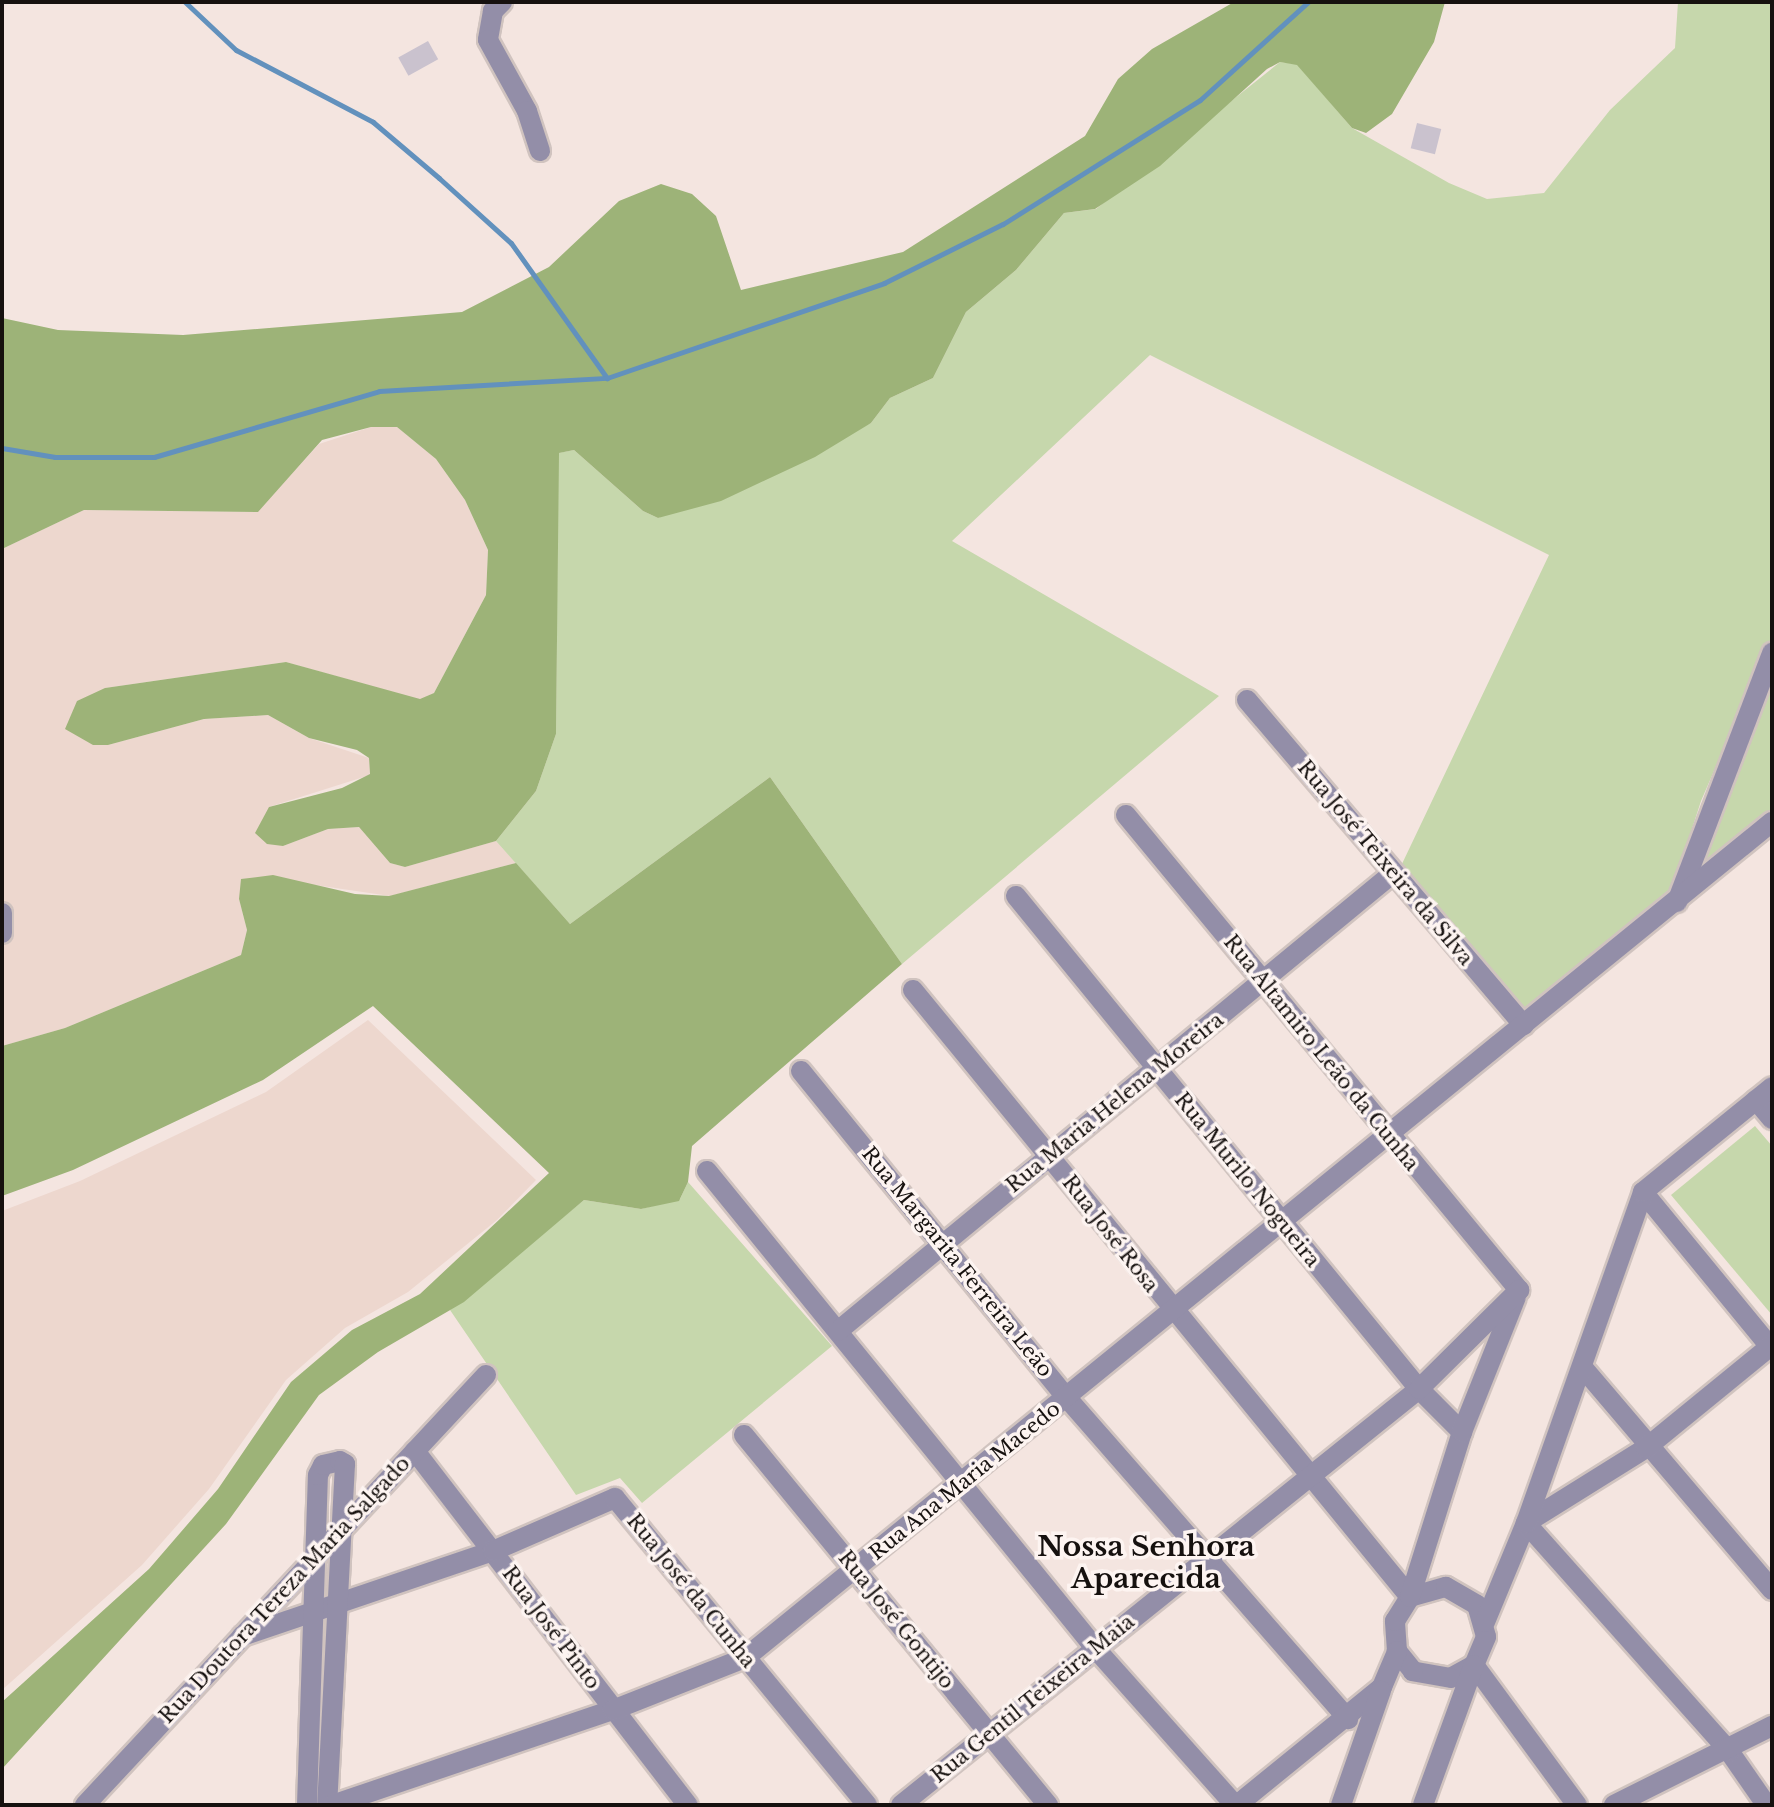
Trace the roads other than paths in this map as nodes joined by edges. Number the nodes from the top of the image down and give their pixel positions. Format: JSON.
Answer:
{"nodes":[{"id":1,"x":502,"y":2,"type":"edge"},
{"id":2,"x":540,"y":151,"type":"dead end"},
{"id":3,"x":1772,"y":653,"type":"edge"},
{"id":4,"x":1247,"y":700,"type":"dead end"},
{"id":5,"x":1126,"y":815,"type":"dead end"},
{"id":6,"x":1772,"y":822,"type":"edge"},
{"id":7,"x":1392,"y":874,"type":"junction"},
{"id":8,"x":1016,"y":896,"type":"dead end"},
{"id":9,"x":1677,"y":902,"type":"junction"},
{"id":10,"x":2,"y":913,"type":"edge"},
{"id":11,"x":2,"y":933,"type":"edge"},
{"id":12,"x":1263,"y":983,"type":"junction"},
{"id":13,"x":913,"y":990,"type":"dead end"},
{"id":14,"x":1524,"y":1025,"type":"junction"},
{"id":15,"x":1157,"y":1070,"type":"junction"},
{"id":16,"x":801,"y":1071,"type":"dead end"},
{"id":17,"x":1772,"y":1087,"type":"edge"},
{"id":18,"x":1756,"y":1100,"type":"junction"},
{"id":19,"x":1772,"y":1119,"type":"edge"},
{"id":20,"x":1388,"y":1135,"type":"junction"},
{"id":21,"x":1049,"y":1156,"type":"junction"},
{"id":22,"x":707,"y":1171,"type":"dead end"},
{"id":23,"x":1643,"y":1192,"type":"junction"},
{"id":24,"x":1282,"y":1222,"type":"junction"},
{"id":25,"x":943,"y":1245,"type":"junction"},
{"id":26,"x":1519,"y":1290,"type":"junction"},
{"id":27,"x":1173,"y":1313,"type":"junction"},
{"id":28,"x":838,"y":1331,"type":"junction"},
{"id":29,"x":1771,"y":1347,"type":"edge"},
{"id":30,"x":1584,"y":1369,"type":"junction"},
{"id":31,"x":486,"y":1375,"type":"dead end"},
{"id":32,"x":1419,"y":1389,"type":"junction"},
{"id":33,"x":1067,"y":1398,"type":"junction"},
{"id":34,"x":1462,"y":1432,"type":"junction"},
{"id":35,"x":744,"y":1435,"type":"dead end"},
{"id":36,"x":1646,"y":1448,"type":"junction"},
{"id":37,"x":415,"y":1451,"type":"junction"},
{"id":38,"x":1313,"y":1472,"type":"junction"},
{"id":39,"x":962,"y":1484,"type":"junction"},
{"id":40,"x":1526,"y":1523,"type":"junction"},
{"id":41,"x":340,"y":1531,"type":"junction"},
{"id":42,"x":493,"y":1551,"type":"junction"},
{"id":43,"x":316,"y":1555,"type":"junction"},
{"id":44,"x":1208,"y":1561,"type":"junction"},
{"id":45,"x":855,"y":1571,"type":"junction"},
{"id":46,"x":1772,"y":1590,"type":"edge"},
{"id":47,"x":1410,"y":1597,"type":"junction"},
{"id":48,"x":336,"y":1604,"type":"junction"},
{"id":49,"x":313,"y":1610,"type":"junction"},
{"id":50,"x":1485,"y":1622,"type":"junction"},
{"id":51,"x":242,"y":1636,"type":"junction"},
{"id":52,"x":1095,"y":1648,"type":"junction"},
{"id":53,"x":1397,"y":1651,"type":"junction"},
{"id":54,"x":745,"y":1658,"type":"junction"},
{"id":55,"x":1474,"y":1665,"type":"junction"},
{"id":56,"x":1382,"y":1687,"type":"junction"},
{"id":57,"x":613,"y":1710,"type":"junction"},
{"id":58,"x":1348,"y":1719,"type":"junction"},
{"id":59,"x":1772,"y":1726,"type":"edge"},
{"id":60,"x":990,"y":1735,"type":"junction"},
{"id":61,"x":1729,"y":1751,"type":"junction"},
{"id":62,"x":1763,"y":1800,"type":"edge"},
{"id":63,"x":85,"y":1805,"type":"edge"},
{"id":64,"x":307,"y":1805,"type":"edge"},
{"id":65,"x":330,"y":1805,"type":"edge"},
{"id":66,"x":688,"y":1805,"type":"edge"},
{"id":67,"x":867,"y":1805,"type":"edge"},
{"id":68,"x":901,"y":1805,"type":"edge"},
{"id":69,"x":1048,"y":1805,"type":"edge"},
{"id":70,"x":1236,"y":1805,"type":"edge"},
{"id":71,"x":1341,"y":1805,"type":"edge"},
{"id":72,"x":1423,"y":1805,"type":"edge"},
{"id":73,"x":1577,"y":1805,"type":"edge"},
{"id":74,"x":1614,"y":1805,"type":"edge"}],
"edges":[{"from":1,"to":2,"type":"street"},
{"from":3,"to":9,"type":"street"},
{"from":4,"to":7,"type":"street","name":"Rua José Teixeira da Silva"},
{"from":5,"to":12,"type":"street","name":"Rua Altamiro Leão da Cunha"},
{"from":6,"to":9,"type":"street","name":"Rua Ana Maria Macedo"},
{"from":7,"to":12,"type":"street","name":"Rua Maria Helena Moreira"},
{"from":7,"to":14,"type":"street","name":"Rua José Teixeira da Silva"},
{"from":8,"to":15,"type":"street","name":"Rua Murilo Nogueira"},
{"from":9,"to":14,"type":"street","name":"Rua Ana Maria Macedo"},
{"from":10,"to":11,"type":"street"},
{"from":12,"to":15,"type":"street","name":"Rua Maria Helena Moreira"},
{"from":12,"to":20,"type":"street","name":"Rua Altamiro Leão da Cunha"},
{"from":13,"to":21,"type":"street","name":"Rua José Rosa"},
{"from":14,"to":20,"type":"street","name":"Rua Ana Maria Macedo"},
{"from":15,"to":21,"type":"street","name":"Rua Maria Helena Moreira"},
{"from":15,"to":24,"type":"street","name":"Rua Murilo Nogueira"},
{"from":16,"to":25,"type":"street","name":"Rua Margarita Ferreira Leão"},
{"from":17,"to":18,"type":"street"},
{"from":18,"to":19,"type":"street"},
{"from":18,"to":23,"type":"street"},
{"from":20,"to":24,"type":"street","name":"Rua Ana Maria Macedo"},
{"from":20,"to":26,"type":"street","name":"Rua Altamiro Leão da Cunha"},
{"from":21,"to":25,"type":"street","name":"Rua Maria Helena Moreira"},
{"from":21,"to":27,"type":"street","name":"Rua José Rosa"},
{"from":22,"to":28,"type":"street"},
{"from":23,"to":29,"type":"street"},
{"from":23,"to":30,"type":"street"},
{"from":24,"to":27,"type":"street","name":"Rua Ana Maria Macedo"},
{"from":24,"to":32,"type":"street","name":"Rua Murilo Nogueira"},
{"from":25,"to":28,"type":"street","name":"Rua Maria Helena Moreira"},
{"from":25,"to":33,"type":"street","name":"Rua Margarita Ferreira Leão"},
{"from":26,"to":32,"type":"street","name":"Rua Gentil Teixeira Maia"},
{"from":26,"to":34,"type":"street"},
{"from":27,"to":33,"type":"street","name":"Rua Ana Maria Macedo"},
{"from":27,"to":38,"type":"street","name":"Rua José Rosa"},
{"from":28,"to":39,"type":"street"},
{"from":29,"to":36,"type":"street"},
{"from":30,"to":36,"type":"street"},
{"from":30,"to":40,"type":"street"},
{"from":31,"to":37,"type":"street","name":"Rua Doutora Tereza Maria Salgado"},
{"from":32,"to":34,"type":"street","name":"Rua Murilo Nogueira"},
{"from":32,"to":38,"type":"street","name":"Rua Gentil Teixeira Maia"},
{"from":33,"to":39,"type":"street","name":"Rua Ana Maria Macedo"},
{"from":33,"to":44,"type":"street","name":"Rua Margarita Ferreira Leão"},
{"from":34,"to":47,"type":"street"},
{"from":35,"to":45,"type":"street","name":"Rua José Gontijo"},
{"from":36,"to":40,"type":"street"},
{"from":36,"to":46,"type":"street"},
{"from":37,"to":41,"type":"street","name":"Rua Doutora Tereza Maria Salgado"},
{"from":37,"to":42,"type":"street","name":"Rua José Pinto"},
{"from":38,"to":44,"type":"street","name":"Rua Gentil Teixeira Maia"},
{"from":38,"to":47,"type":"street","name":"Rua José Rosa"},
{"from":39,"to":45,"type":"street","name":"Rua Ana Maria Macedo"},
{"from":39,"to":52,"type":"street"},
{"from":40,"to":50,"type":"street"},
{"from":40,"to":61,"type":"street"},
{"from":41,"to":43,"type":"street","name":"Rua Doutora Tereza Maria Salgado"},
{"from":41,"to":43,"type":"street"},
{"from":41,"to":48,"type":"street"},
{"from":42,"to":48,"type":"street","name":"Rua José da Cunha"},
{"from":42,"to":54,"type":"street","name":"Rua José da Cunha"},
{"from":42,"to":57,"type":"street","name":"Rua José Pinto"},
{"from":43,"to":49,"type":"street"},
{"from":43,"to":51,"type":"street","name":"Rua Doutora Tereza Maria Salgado"},
{"from":44,"to":52,"type":"street","name":"Rua Gentil Teixeira Maia"},
{"from":44,"to":58,"type":"street","name":"Rua Margarita Ferreira Leão"},
{"from":45,"to":54,"type":"street","name":"Rua Ana Maria Macedo"},
{"from":45,"to":60,"type":"street","name":"Rua José Gontijo"},
{"from":47,"to":50,"type":"street"},
{"from":47,"to":53,"type":"street"},
{"from":48,"to":49,"type":"street","name":"Rua José da Cunha"},
{"from":48,"to":65,"type":"street"},
{"from":49,"to":51,"type":"street","name":"Rua José da Cunha"},
{"from":49,"to":64,"type":"street"},
{"from":50,"to":55,"type":"street"},
{"from":51,"to":63,"type":"street","name":"Rua Doutora Tereza Maria Salgado"},
{"from":52,"to":60,"type":"street","name":"Rua Gentil Teixeira Maia"},
{"from":52,"to":70,"type":"street"},
{"from":53,"to":55,"type":"street"},
{"from":53,"to":56,"type":"street"},
{"from":54,"to":57,"type":"street","name":"Rua Ana Maria Macedo"},
{"from":54,"to":67,"type":"street","name":"Rua José da Cunha"},
{"from":55,"to":72,"type":"street"},
{"from":55,"to":73,"type":"street"},
{"from":56,"to":58,"type":"street"},
{"from":56,"to":71,"type":"street"},
{"from":57,"to":65,"type":"street","name":"Rua Ana Maria Macedo"},
{"from":57,"to":66,"type":"street","name":"Rua José Pinto"},
{"from":58,"to":70,"type":"street"},
{"from":59,"to":61,"type":"street"},
{"from":60,"to":68,"type":"street","name":"Rua Gentil Teixeira Maia"},
{"from":60,"to":69,"type":"street","name":"Rua José Gontijo"},
{"from":61,"to":62,"type":"street"},
{"from":61,"to":74,"type":"street"}]}
